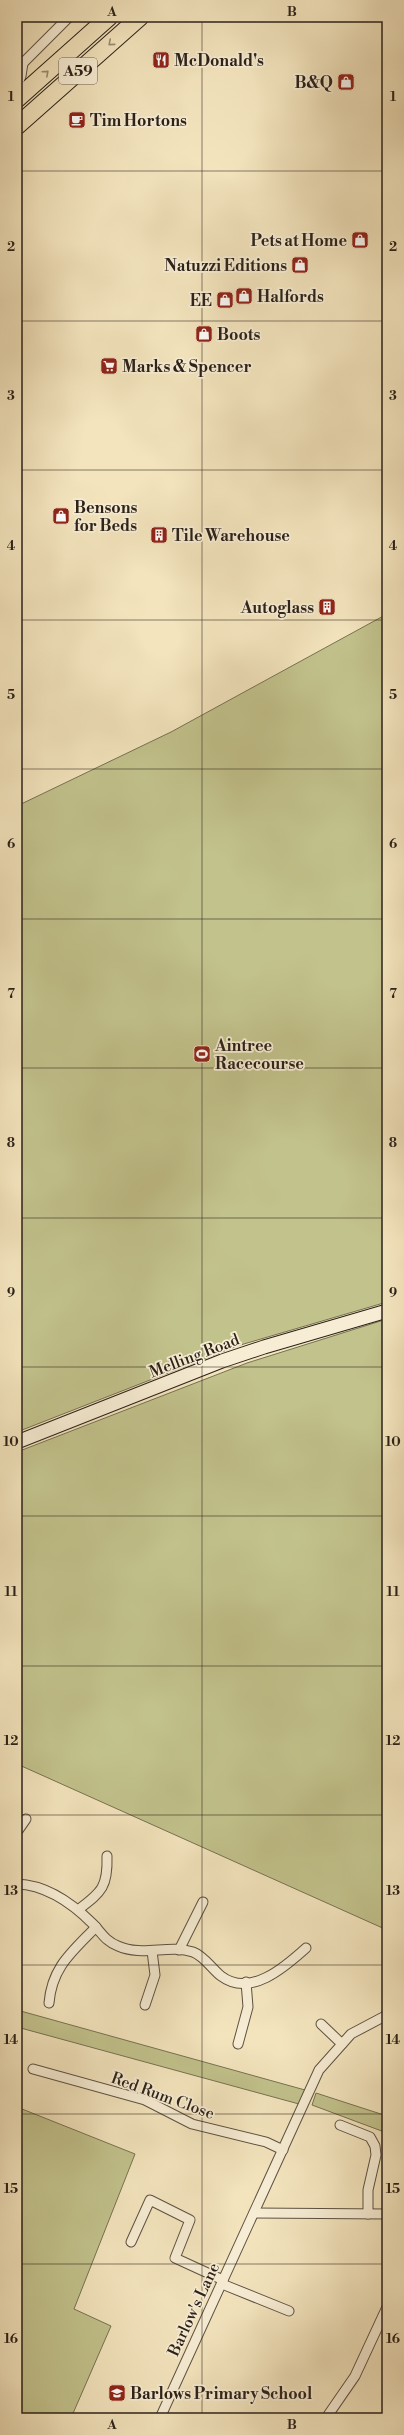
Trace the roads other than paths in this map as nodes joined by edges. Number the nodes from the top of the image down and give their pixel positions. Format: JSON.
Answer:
{"nodes":[{"id":1,"x":69,"y":17,"type":"edge"},
{"id":2,"x":109,"y":17,"type":"edge"},
{"id":3,"x":140,"y":17,"type":"edge"},
{"id":4,"x":20,"y":66,"type":"edge"},
{"id":5,"x":17,"y":86,"type":"edge"},
{"id":6,"x":17,"y":99,"type":"edge"},
{"id":7,"x":17,"y":126,"type":"edge"},
{"id":8,"x":387,"y":1311,"type":"edge"},
{"id":9,"x":17,"y":1442,"type":"edge"},
{"id":10,"x":26,"y":1819,"type":"dead end"},
{"id":11,"x":17,"y":1832,"type":"edge"},
{"id":12,"x":107,"y":1856,"type":"dead end"},
{"id":13,"x":17,"y":1884,"type":"edge"},
{"id":14,"x":202,"y":1902,"type":"dead end"},
{"id":15,"x":78,"y":1909,"type":"junction"},
{"id":16,"x":96,"y":1927,"type":"junction"},
{"id":17,"x":306,"y":1948,"type":"dead end"},
{"id":18,"x":179,"y":1950,"type":"junction"},
{"id":19,"x":152,"y":1951,"type":"junction"},
{"id":20,"x":246,"y":1982,"type":"junction"},
{"id":21,"x":49,"y":2003,"type":"dead end"},
{"id":22,"x":145,"y":2006,"type":"dead end"},
{"id":23,"x":387,"y":2015,"type":"edge"},
{"id":24,"x":321,"y":2024,"type":"dead end"},
{"id":25,"x":238,"y":2044,"type":"dead end"},
{"id":26,"x":342,"y":2044,"type":"junction"},
{"id":27,"x":33,"y":2069,"type":"dead end"},
{"id":28,"x":340,"y":2125,"type":"dead end"},
{"id":29,"x":283,"y":2150,"type":"junction"},
{"id":30,"x":254,"y":2213,"type":"junction"},
{"id":31,"x":368,"y":2214,"type":"junction"},
{"id":32,"x":387,"y":2214,"type":"edge"},
{"id":33,"x":131,"y":2242,"type":"dead end"},
{"id":34,"x":222,"y":2282,"type":"junction"},
{"id":35,"x":387,"y":2307,"type":"edge"},
{"id":36,"x":289,"y":2311,"type":"dead end"},
{"id":37,"x":160,"y":2418,"type":"edge"},
{"id":38,"x":326,"y":2418,"type":"edge"}],
"edges":[{"from":1,"to":4,"type":"street"},
{"from":6,"to":2,"type":"highway","number":"A59","one_way":true},
{"from":3,"to":7,"type":"highway","number":"A59","one_way":true},
{"from":4,"to":5,"type":"street"},
{"from":8,"to":9,"type":"street","name":"Melling Road"},
{"from":10,"to":11,"type":"street"},
{"from":12,"to":15,"type":"street"},
{"from":13,"to":15,"type":"street"},
{"from":14,"to":18,"type":"street"},
{"from":15,"to":16,"type":"street"},
{"from":16,"to":19,"type":"street"},
{"from":16,"to":21,"type":"street"},
{"from":17,"to":20,"type":"street"},
{"from":18,"to":19,"type":"street"},
{"from":18,"to":20,"type":"street"},
{"from":19,"to":22,"type":"street"},
{"from":20,"to":25,"type":"street"},
{"from":23,"to":26,"type":"street","name":"Barlow's Lane"},
{"from":24,"to":26,"type":"street"},
{"from":26,"to":29,"type":"street","name":"Barlow's Lane"},
{"from":27,"to":29,"type":"street","name":"Red Rum Close"},
{"from":28,"to":31,"type":"street"},
{"from":29,"to":30,"type":"street","name":"Barlow's Lane"},
{"from":30,"to":31,"type":"street"},
{"from":30,"to":34,"type":"street","name":"Barlow's Lane"},
{"from":31,"to":32,"type":"street"},
{"from":33,"to":34,"type":"street"},
{"from":34,"to":36,"type":"street"},
{"from":34,"to":37,"type":"street","name":"Barlow's Lane"},
{"from":35,"to":38,"type":"street"}]}
